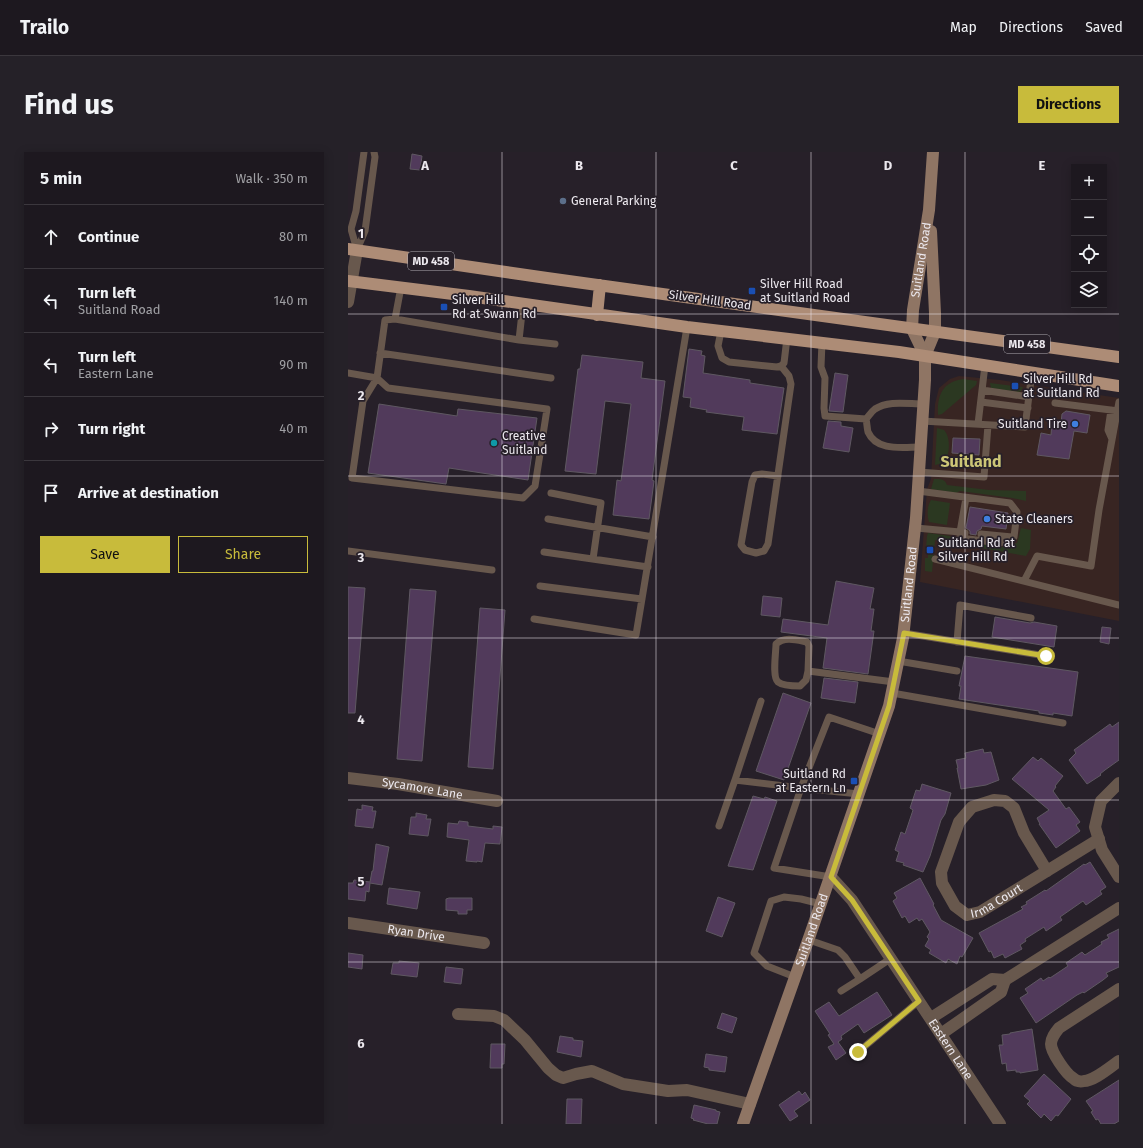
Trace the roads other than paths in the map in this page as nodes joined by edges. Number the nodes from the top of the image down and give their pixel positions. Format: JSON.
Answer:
{"nodes":[{"id":1,"x":364,"y":152,"type":"edge"},
{"id":2,"x":374,"y":152,"type":"edge"},
{"id":3,"x":933,"y":152,"type":"edge"},
{"id":4,"x":929,"y":210,"type":"junction"},
{"id":5,"x":352,"y":249,"type":"edge"},
{"id":6,"x":350,"y":281,"type":"edge"},
{"id":7,"x":600,"y":285,"type":"junction"},
{"id":8,"x":400,"y":287,"type":"junction"},
{"id":9,"x":348,"y":302,"type":"edge"},
{"id":10,"x":523,"y":304,"type":"junction"},
{"id":11,"x":597,"y":315,"type":"junction"},
{"id":12,"x":395,"y":319,"type":"junction"},
{"id":13,"x":687,"y":327,"type":"junction"},
{"id":14,"x":912,"y":329,"type":"junction"},
{"id":15,"x":721,"y":331,"type":"junction"},
{"id":16,"x":935,"y":332,"type":"junction"},
{"id":17,"x":787,"y":338,"type":"junction"},
{"id":18,"x":519,"y":340,"type":"junction"},
{"id":19,"x":822,"y":342,"type":"junction"},
{"id":20,"x":555,"y":344,"type":"dead end"},
{"id":21,"x":380,"y":353,"type":"junction"},
{"id":22,"x":925,"y":356,"type":"junction"},
{"id":23,"x":1119,"y":356,"type":"edge"},
{"id":24,"x":985,"y":365,"type":"junction"},
{"id":25,"x":781,"y":366,"type":"junction"},
{"id":26,"x":1032,"y":372,"type":"junction"},
{"id":27,"x":348,"y":373,"type":"edge"},
{"id":28,"x":377,"y":378,"type":"junction"},
{"id":29,"x":551,"y":378,"type":"dead end"},
{"id":30,"x":1119,"y":386,"type":"edge"},
{"id":31,"x":982,"y":390,"type":"junction"},
{"id":32,"x":1029,"y":397,"type":"junction"},
{"id":33,"x":981,"y":402,"type":"junction"},
{"id":34,"x":1119,"y":402,"type":"edge"},
{"id":35,"x":1055,"y":403,"type":"dead end"},
{"id":36,"x":923,"y":404,"type":"junction"},
{"id":37,"x":1028,"y":408,"type":"junction"},
{"id":38,"x":1116,"y":411,"type":"edge"},
{"id":39,"x":866,"y":419,"type":"junction"},
{"id":40,"x":922,"y":421,"type":"junction"},
{"id":41,"x":978,"y":424,"type":"junction"},
{"id":42,"x":988,"y":425,"type":"junction"},
{"id":43,"x":921,"y":447,"type":"junction"},
{"id":44,"x":919,"y":472,"type":"junction"},
{"id":45,"x":778,"y":476,"type":"junction"},
{"id":46,"x":918,"y":491,"type":"junction"},
{"id":47,"x":551,"y":493,"type":"dead end"},
{"id":48,"x":966,"y":498,"type":"junction"},
{"id":49,"x":548,"y":519,"type":"dead end"},
{"id":50,"x":598,"y":528,"type":"junction"},
{"id":51,"x":916,"y":528,"type":"junction"},
{"id":52,"x":963,"y":532,"type":"junction"},
{"id":53,"x":981,"y":534,"type":"dead end"},
{"id":54,"x":653,"y":537,"type":"junction"},
{"id":55,"x":1014,"y":537,"type":"junction"},
{"id":56,"x":348,"y":551,"type":"edge"},
{"id":57,"x":544,"y":552,"type":"dead end"},
{"id":58,"x":593,"y":559,"type":"junction"},
{"id":59,"x":935,"y":559,"type":"dead end"},
{"id":60,"x":648,"y":567,"type":"junction"},
{"id":61,"x":492,"y":570,"type":"dead end"},
{"id":62,"x":1024,"y":581,"type":"junction"},
{"id":63,"x":540,"y":586,"type":"dead end"},
{"id":64,"x":642,"y":599,"type":"junction"},
{"id":65,"x":1119,"y":605,"type":"edge"},
{"id":66,"x":1031,"y":618,"type":"dead end"},
{"id":67,"x":534,"y":619,"type":"dead end"},
{"id":68,"x":904,"y":633,"type":"junction"},
{"id":69,"x":957,"y":642,"type":"junction"},
{"id":70,"x":1046,"y":656,"type":"dead end"},
{"id":71,"x":898,"y":661,"type":"junction"},
{"id":72,"x":808,"y":671,"type":"junction"},
{"id":73,"x":957,"y":672,"type":"dead end"},
{"id":74,"x":893,"y":688,"type":"junction"},
{"id":75,"x":761,"y":701,"type":"dead end"},
{"id":76,"x":1063,"y":723,"type":"dead end"},
{"id":77,"x":880,"y":734,"type":"junction"},
{"id":78,"x":348,"y":778,"type":"edge"},
{"id":79,"x":735,"y":780,"type":"junction"},
{"id":80,"x":1119,"y":783,"type":"edge"},
{"id":81,"x":802,"y":788,"type":"junction"},
{"id":82,"x":859,"y":794,"type":"junction"},
{"id":83,"x":497,"y":800,"type":"dead end"},
{"id":84,"x":719,"y":826,"type":"dead end"},
{"id":85,"x":1099,"y":839,"type":"junction"},
{"id":86,"x":1047,"y":871,"type":"junction"},
{"id":87,"x":831,"y":877,"type":"junction"},
{"id":88,"x":1119,"y":877,"type":"edge"},
{"id":89,"x":821,"y":904,"type":"junction"},
{"id":90,"x":1119,"y":908,"type":"edge"},
{"id":91,"x":348,"y":923,"type":"edge"},
{"id":92,"x":809,"y":940,"type":"junction"},
{"id":93,"x":484,"y":943,"type":"dead end"},
{"id":94,"x":890,"y":959,"type":"junction"},
{"id":95,"x":795,"y":977,"type":"junction"},
{"id":96,"x":860,"y":978,"type":"junction"},
{"id":97,"x":1005,"y":980,"type":"junction"},
{"id":98,"x":1119,"y":989,"type":"edge"},
{"id":99,"x":841,"y":991,"type":"dead end"},
{"id":100,"x":919,"y":1001,"type":"junction"},
{"id":101,"x":458,"y":1014,"type":"dead end"},
{"id":102,"x":931,"y":1018,"type":"junction"},
{"id":103,"x":941,"y":1034,"type":"junction"},
{"id":104,"x":858,"y":1052,"type":"dead end"},
{"id":105,"x":1119,"y":1061,"type":"edge"},
{"id":106,"x":750,"y":1104,"type":"junction"},
{"id":107,"x":743,"y":1124,"type":"edge"},
{"id":108,"x":1000,"y":1124,"type":"edge"}],
"edges":[{"from":1,"to":5,"type":"lane"},
{"from":2,"to":5,"type":"lane"},
{"from":3,"to":4,"type":"main road","name":"Suitland Road"},
{"from":4,"to":14,"type":"main road","name":"Suitland Road"},
{"from":4,"to":16,"type":"main road","name":"Suitland Road"},
{"from":5,"to":6,"type":"street"},
{"from":5,"to":7,"type":"main road","name":"Silver Hill Road","number":"MD 458"},
{"from":6,"to":8,"type":"main road","number":"MD 458"},
{"from":6,"to":9,"type":"street"},
{"from":7,"to":11,"type":"main road"},
{"from":7,"to":14,"type":"main road","name":"Silver Hill Road","number":"MD 458"},
{"from":8,"to":10,"type":"main road","number":"MD 458"},
{"from":8,"to":12,"type":"lane"},
{"from":10,"to":11,"type":"main road","number":"MD 458"},
{"from":10,"to":18,"type":"lane"},
{"from":11,"to":13,"type":"main road","number":"MD 458"},
{"from":12,"to":18,"type":"lane"},
{"from":12,"to":21,"type":"lane"},
{"from":13,"to":15,"type":"main road","number":"MD 458"},
{"from":13,"to":54,"type":"lane"},
{"from":14,"to":16,"type":"main road","name":"Silver Hill Road","number":"MD 458"},
{"from":14,"to":22,"type":"main road","name":"Suitland Road"},
{"from":15,"to":17,"type":"main road","number":"MD 458"},
{"from":15,"to":25,"type":"lane"},
{"from":16,"to":22,"type":"main road","name":"Suitland Road"},
{"from":16,"to":23,"type":"main road","name":"Silver Hill Road","number":"MD 458"},
{"from":17,"to":19,"type":"main road","number":"MD 458"},
{"from":17,"to":25,"type":"lane"},
{"from":18,"to":20,"type":"lane"},
{"from":19,"to":22,"type":"main road","number":"MD 458"},
{"from":19,"to":39,"type":"lane"},
{"from":21,"to":28,"type":"lane"},
{"from":21,"to":29,"type":"lane"},
{"from":22,"to":24,"type":"main road","number":"MD 458"},
{"from":22,"to":36,"type":"main road","name":"Suitland Road"},
{"from":24,"to":26,"type":"main road","number":"MD 458"},
{"from":24,"to":31,"type":"lane"},
{"from":25,"to":45,"type":"lane"},
{"from":26,"to":30,"type":"main road","number":"MD 458"},
{"from":26,"to":32,"type":"lane"},
{"from":27,"to":28,"type":"lane"},
{"from":28,"to":28,"type":"lane"},
{"from":31,"to":32,"type":"lane"},
{"from":31,"to":33,"type":"lane"},
{"from":32,"to":37,"type":"lane"},
{"from":33,"to":37,"type":"lane"},
{"from":33,"to":41,"type":"lane"},
{"from":34,"to":38,"type":"lane"},
{"from":35,"to":38,"type":"lane"},
{"from":36,"to":39,"type":"lane"},
{"from":36,"to":40,"type":"main road","name":"Suitland Road"},
{"from":37,"to":42,"type":"lane"},
{"from":38,"to":62,"type":"lane"},
{"from":39,"to":43,"type":"lane"},
{"from":40,"to":41,"type":"lane"},
{"from":40,"to":43,"type":"main road","name":"Suitland Road"},
{"from":41,"to":42,"type":"lane"},
{"from":42,"to":44,"type":"lane"},
{"from":43,"to":44,"type":"main road","name":"Suitland Road"},
{"from":44,"to":46,"type":"main road","name":"Suitland Road"},
{"from":45,"to":45,"type":"lane"},
{"from":46,"to":48,"type":"lane"},
{"from":46,"to":51,"type":"main road","name":"Suitland Road"},
{"from":47,"to":50,"type":"lane"},
{"from":48,"to":52,"type":"lane"},
{"from":48,"to":55,"type":"lane"},
{"from":49,"to":50,"type":"lane"},
{"from":50,"to":54,"type":"lane"},
{"from":50,"to":58,"type":"lane"},
{"from":51,"to":52,"type":"lane"},
{"from":51,"to":68,"type":"main road","name":"Suitland Road"},
{"from":52,"to":55,"type":"lane"},
{"from":53,"to":55,"type":"lane"},
{"from":54,"to":60,"type":"lane"},
{"from":56,"to":61,"type":"lane"},
{"from":57,"to":58,"type":"lane"},
{"from":58,"to":60,"type":"lane"},
{"from":59,"to":62,"type":"lane"},
{"from":60,"to":64,"type":"lane"},
{"from":62,"to":65,"type":"lane"},
{"from":63,"to":64,"type":"lane"},
{"from":64,"to":67,"type":"lane"},
{"from":66,"to":69,"type":"lane"},
{"from":68,"to":69,"type":"lane"},
{"from":68,"to":71,"type":"main road","name":"Suitland Road"},
{"from":69,"to":70,"type":"lane"},
{"from":71,"to":73,"type":"lane"},
{"from":71,"to":74,"type":"main road","name":"Suitland Road"},
{"from":72,"to":72,"type":"lane"},
{"from":72,"to":74,"type":"lane"},
{"from":74,"to":76,"type":"lane"},
{"from":74,"to":77,"type":"main road","name":"Suitland Road"},
{"from":75,"to":79,"type":"lane"},
{"from":77,"to":81,"type":"lane"},
{"from":77,"to":82,"type":"main road","name":"Suitland Road"},
{"from":78,"to":83,"type":"street","name":"Sycamore Lane"},
{"from":79,"to":81,"type":"lane"},
{"from":79,"to":84,"type":"lane"},
{"from":80,"to":85,"type":"street"},
{"from":81,"to":82,"type":"lane"},
{"from":81,"to":87,"type":"lane"},
{"from":82,"to":87,"type":"main road","name":"Suitland Road"},
{"from":85,"to":86,"type":"street","name":"Irma Court"},
{"from":85,"to":88,"type":"street"},
{"from":86,"to":86,"type":"street","name":"Irma Court"},
{"from":87,"to":89,"type":"main road","name":"Suitland Road"},
{"from":87,"to":94,"type":"street","name":"Eastern Lane"},
{"from":89,"to":92,"type":"main road","name":"Suitland Road"},
{"from":89,"to":95,"type":"lane"},
{"from":90,"to":97,"type":"street"},
{"from":91,"to":93,"type":"street","name":"Ryan Drive"},
{"from":92,"to":95,"type":"main road","name":"Suitland Road"},
{"from":92,"to":96,"type":"lane"},
{"from":94,"to":96,"type":"lane"},
{"from":94,"to":100,"type":"street","name":"Eastern Lane"},
{"from":95,"to":106,"type":"main road","name":"Suitland Road"},
{"from":96,"to":99,"type":"lane"},
{"from":97,"to":102,"type":"street"},
{"from":97,"to":103,"type":"street"},
{"from":98,"to":105,"type":"street"},
{"from":100,"to":102,"type":"street","name":"Eastern Lane"},
{"from":100,"to":104,"type":"lane"},
{"from":101,"to":106,"type":"street"},
{"from":102,"to":103,"type":"street","name":"Eastern Lane"},
{"from":103,"to":108,"type":"street","name":"Eastern Lane"},
{"from":106,"to":107,"type":"main road","name":"Suitland Road"}]}
